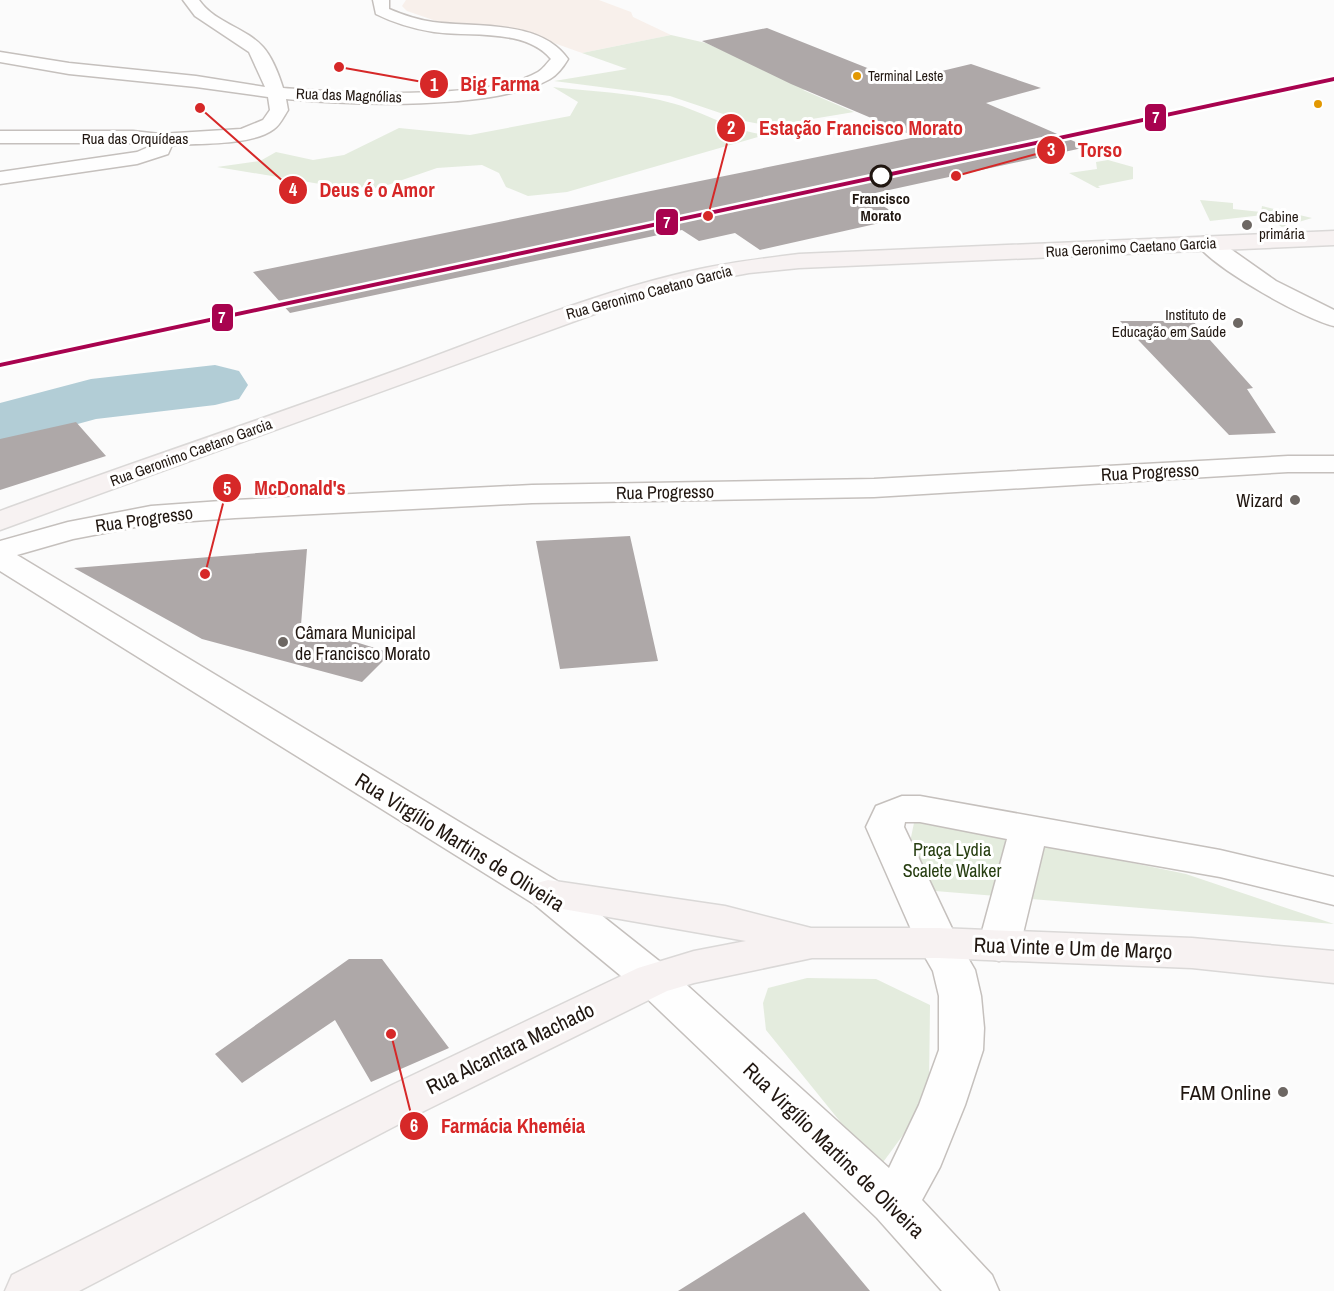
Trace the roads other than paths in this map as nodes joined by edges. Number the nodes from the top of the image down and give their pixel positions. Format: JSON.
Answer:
{"nodes":[{"id":1,"x":191,"y":0,"type":"edge"},
{"id":2,"x":381,"y":0,"type":"edge"},
{"id":3,"x":0,"y":57,"type":"edge"},
{"id":4,"x":276,"y":93,"type":"junction"},
{"id":5,"x":0,"y":137,"type":"edge"},
{"id":6,"x":160,"y":140,"type":"junction"},
{"id":7,"x":0,"y":178,"type":"edge"},
{"id":8,"x":1334,"y":238,"type":"edge"},
{"id":9,"x":1207,"y":243,"type":"junction"},
{"id":10,"x":1334,"y":319,"type":"edge"},
{"id":11,"x":1334,"y":465,"type":"edge"},
{"id":12,"x":0,"y":521,"type":"edge"},
{"id":13,"x":0,"y":551,"type":"edge"},
{"id":14,"x":0,"y":558,"type":"edge"},
{"id":15,"x":1029,"y":830,"type":"junction"},
{"id":16,"x":1334,"y":891,"type":"edge"},
{"id":17,"x":548,"y":894,"type":"junction"},
{"id":18,"x":812,"y":943,"type":"junction"},
{"id":19,"x":938,"y":943,"type":"junction"},
{"id":20,"x":999,"y":945,"type":"junction"},
{"id":21,"x":1334,"y":967,"type":"edge"},
{"id":22,"x":653,"y":979,"type":"junction"},
{"id":23,"x":894,"y":1203,"type":"junction"},
{"id":24,"x":30,"y":1291,"type":"edge"},
{"id":25,"x":974,"y":1291,"type":"edge"}],
"edges":[{"from":1,"to":4,"type":"street"},
{"from":2,"to":4,"type":"street","name":"Rua das Magnólias"},
{"from":3,"to":4,"type":"street","name":"Rua das Magnólias"},
{"from":4,"to":6,"type":"street","name":"Rua das Orquídeas"},
{"from":5,"to":6,"type":"street","name":"Rua das Orquídeas"},
{"from":6,"to":7,"type":"street"},
{"from":8,"to":9,"type":"main road","name":"Rua Geronimo Caetano Garcia"},
{"from":9,"to":10,"type":"street"},
{"from":9,"to":12,"type":"main road","name":"Rua Geronimo Caetano Garcia"},
{"from":11,"to":13,"type":"street","name":"Rua Progresso"},
{"from":14,"to":17,"type":"street","name":"Rua Virgílio Martins de Oliveira"},
{"from":15,"to":16,"type":"street"},
{"from":15,"to":19,"type":"street"},
{"from":15,"to":20,"type":"street"},
{"from":17,"to":18,"type":"main road"},
{"from":17,"to":22,"type":"street","name":"Rua Virgílio Martins de Oliveira"},
{"from":18,"to":19,"type":"main road","name":"Rua Vinte e Um de Março"},
{"from":18,"to":22,"type":"main road","name":"Rua Alcantara Machado"},
{"from":19,"to":20,"type":"main road","name":"Rua Vinte e Um de Março"},
{"from":19,"to":23,"type":"street"},
{"from":20,"to":21,"type":"main road","name":"Rua Vinte e Um de Março"},
{"from":22,"to":23,"type":"street","name":"Rua Virgílio Martins de Oliveira"},
{"from":22,"to":24,"type":"main road","name":"Rua Alcantara Machado"},
{"from":23,"to":25,"type":"street","name":"Rua Virgílio Martins de Oliveira"}]}
